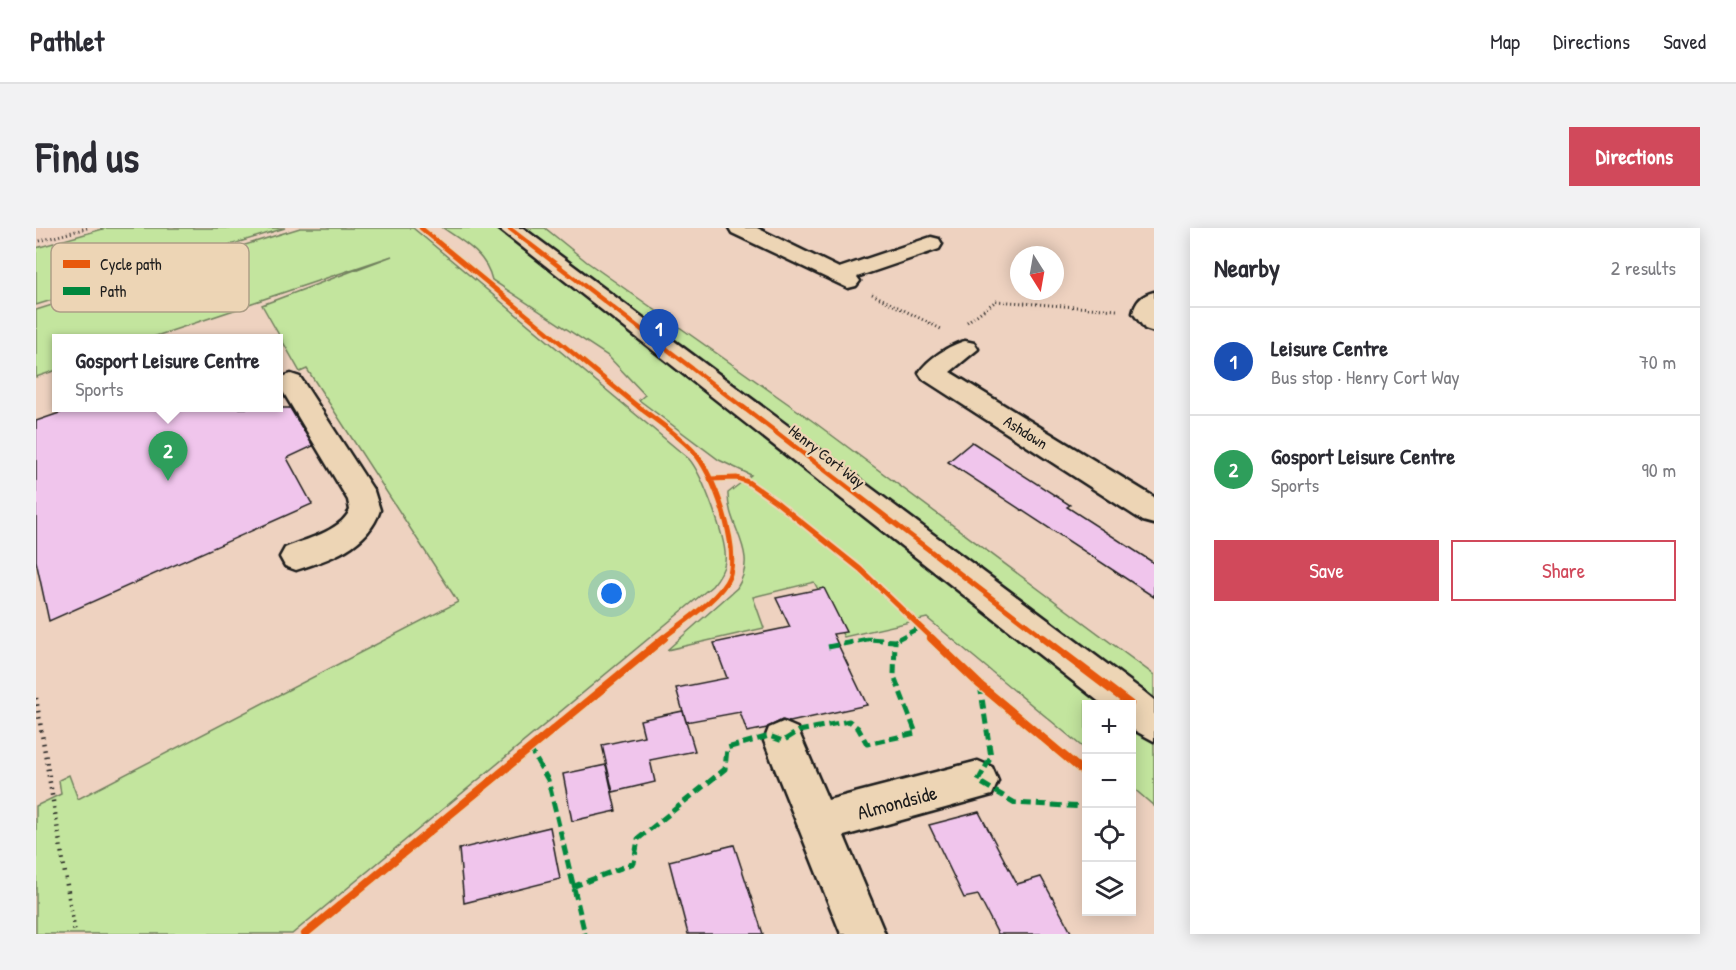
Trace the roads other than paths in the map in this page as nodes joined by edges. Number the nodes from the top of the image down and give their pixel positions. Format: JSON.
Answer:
{"nodes":[{"id":1,"x":509,"y":228,"type":"edge"},
{"id":2,"x":740,"y":228,"type":"edge"},
{"id":3,"x":931,"y":244,"type":"dead end"},
{"id":4,"x":958,"y":342,"type":"road end"},
{"id":5,"x":291,"y":383,"type":"dead end"},
{"id":6,"x":1154,"y":512,"type":"edge"},
{"id":7,"x":296,"y":557,"type":"dead end"},
{"id":8,"x":1124,"y":700,"type":"edge"},
{"id":9,"x":1136,"y":709,"type":"edge"},
{"id":10,"x":1154,"y":723,"type":"edge"},
{"id":11,"x":783,"y":741,"type":"dead end"},
{"id":12,"x":978,"y":781,"type":"dead end"},
{"id":13,"x":817,"y":823,"type":"junction"},
{"id":14,"x":863,"y":934,"type":"edge"}],
"edges":[{"from":1,"to":8,"type":"street","name":"Henry Cort Way"},
{"from":2,"to":3,"type":"street"},
{"from":4,"to":6,"type":"street","name":"Ashdown"},
{"from":5,"to":7,"type":"street"},
{"from":9,"to":10,"type":"street","name":"Henry Cort Way"},
{"from":11,"to":13,"type":"street"},
{"from":12,"to":13,"type":"street","name":"Almondside"},
{"from":13,"to":14,"type":"street"}]}
